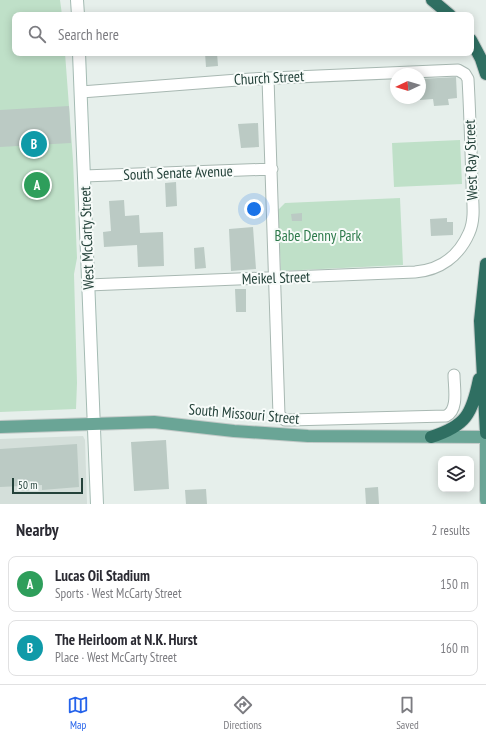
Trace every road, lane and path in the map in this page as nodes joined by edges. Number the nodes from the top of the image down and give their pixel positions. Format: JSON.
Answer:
{"nodes":[{"id":1,"x":77,"y":0,"type":"edge"},
{"id":2,"x":432,"y":0,"type":"edge"},
{"id":3,"x":78,"y":12,"type":"edge"},
{"id":4,"x":446,"y":12,"type":"edge"},
{"id":5,"x":474,"y":46,"type":"edge"},
{"id":6,"x":79,"y":56,"type":"edge"},
{"id":7,"x":458,"y":70,"type":"joint"},
{"id":8,"x":486,"y":74,"type":"edge"},
{"id":9,"x":268,"y":78,"type":"junction"},
{"id":10,"x":81,"y":92,"type":"junction"},
{"id":11,"x":272,"y":169,"type":"junction"},
{"id":12,"x":84,"y":176,"type":"junction"},
{"id":13,"x":457,"y":252,"type":"joint"},
{"id":14,"x":486,"y":264,"type":"edge"},
{"id":15,"x":275,"y":278,"type":"junction"},
{"id":16,"x":88,"y":285,"type":"junction"},
{"id":17,"x":483,"y":360,"type":"junction"},
{"id":18,"x":454,"y":375,"type":"dead end"},
{"id":19,"x":94,"y":424,"type":"junction"},
{"id":20,"x":0,"y":427,"type":"edge"},
{"id":21,"x":486,"y":433,"type":"edge"},
{"id":22,"x":431,"y":437,"type":"junction"},
{"id":23,"x":486,"y":437,"type":"edge"},
{"id":24,"x":486,"y":444,"type":"edge"},
{"id":25,"x":486,"y":500,"type":"edge"},
{"id":26,"x":97,"y":504,"type":"edge"}],
"edges":[{"from":1,"to":3,"type":"main road"},
{"from":2,"to":4,"type":"highway"},
{"from":5,"to":8,"type":"highway"},
{"from":6,"to":10,"type":"main road","name":"West McCarty Street"},
{"from":7,"to":9,"type":"street","name":"Church Street"},
{"from":7,"to":13,"type":"street","name":"West Ray Street"},
{"from":9,"to":10,"type":"street","name":"Church Street"},
{"from":9,"to":11,"type":"street"},
{"from":10,"to":12,"type":"main road","name":"West McCarty Street"},
{"from":11,"to":12,"type":"street","name":"South Senate Avenue"},
{"from":11,"to":15,"type":"street"},
{"from":12,"to":16,"type":"main road","name":"West McCarty Street"},
{"from":13,"to":15,"type":"street","name":"Meikel Street"},
{"from":14,"to":17,"type":"highway"},
{"from":15,"to":16,"type":"street","name":"Meikel Street"},
{"from":15,"to":18,"type":"street","name":"South Missouri Street"},
{"from":16,"to":19,"type":"main road","name":"West McCarty Street"},
{"from":17,"to":21,"type":"highway"},
{"from":17,"to":22,"type":"highway"},
{"from":19,"to":20,"type":"main road","name":"South Missouri Street"},
{"from":19,"to":22,"type":"main road","name":"South Missouri Street"},
{"from":19,"to":26,"type":"main road","name":"West McCarty Street"},
{"from":22,"to":23,"type":"main road","name":"South Missouri Street"},
{"from":24,"to":25,"type":"main road"}]}
